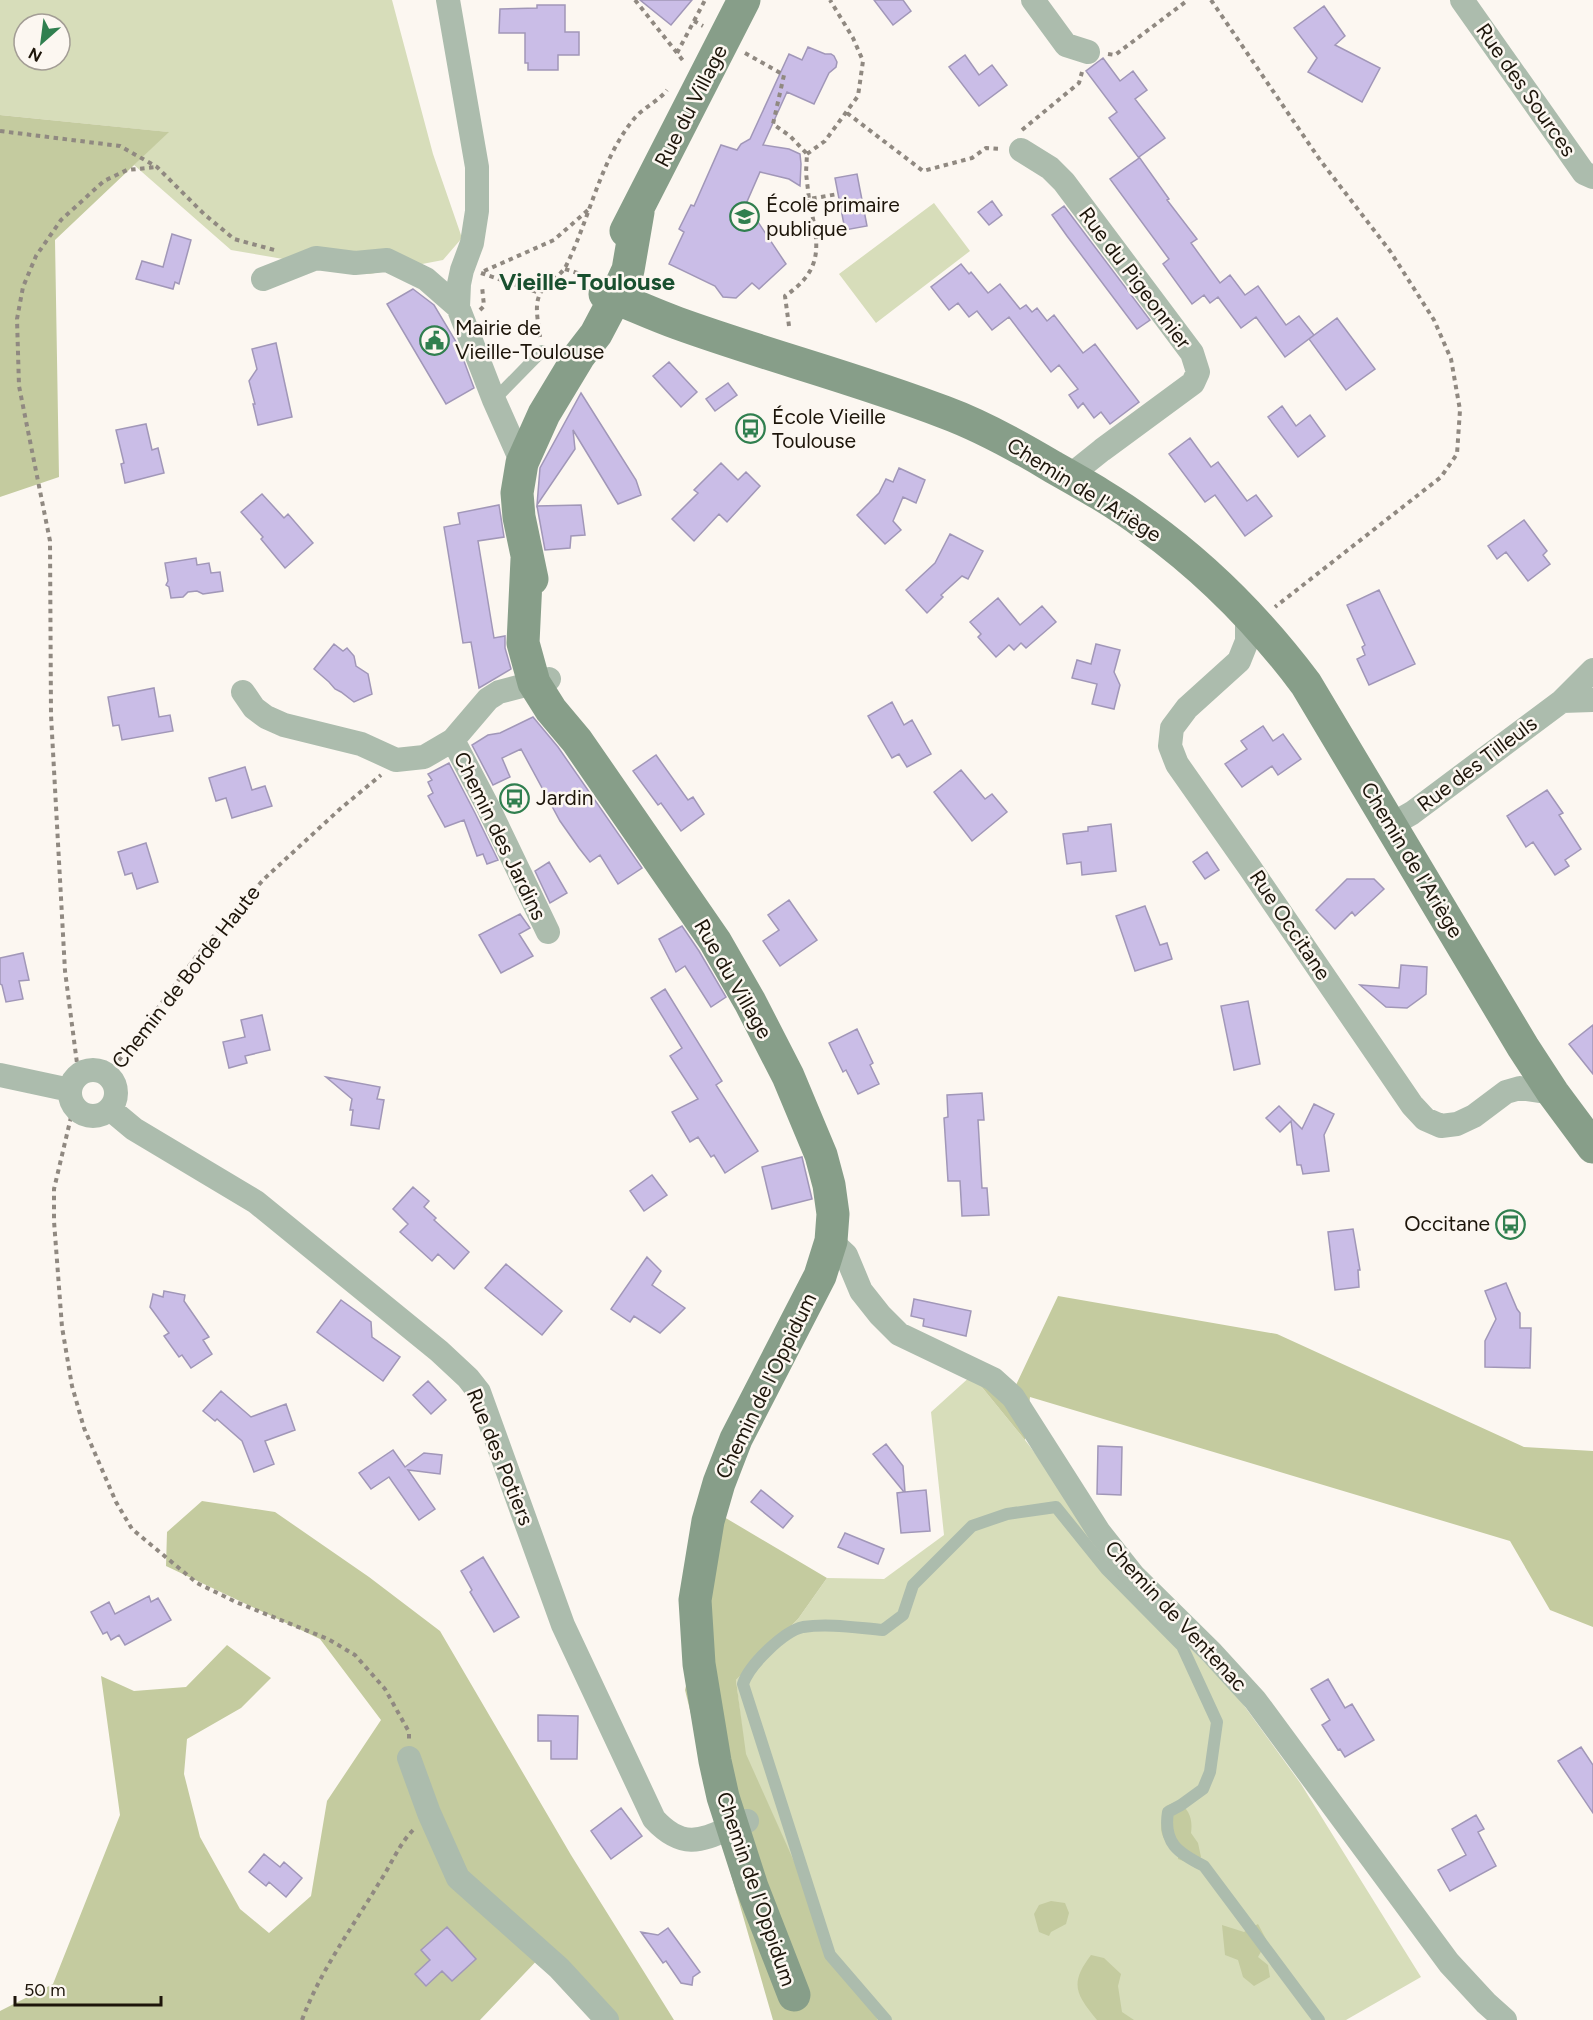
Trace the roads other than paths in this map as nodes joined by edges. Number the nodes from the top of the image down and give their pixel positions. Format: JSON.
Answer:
{"nodes":[{"id":1,"x":448,"y":0,"type":"edge"},
{"id":2,"x":744,"y":0,"type":"edge"},
{"id":3,"x":1033,"y":0,"type":"edge"},
{"id":4,"x":1462,"y":0,"type":"edge"},
{"id":5,"x":1088,"y":52,"type":"dead end"},
{"id":6,"x":1021,"y":150,"type":"road end"},
{"id":7,"x":1593,"y":177,"type":"edge"},
{"id":8,"x":263,"y":279,"type":"dead end"},
{"id":9,"x":610,"y":296,"type":"junction"},
{"id":10,"x":458,"y":307,"type":"junction"},
{"id":11,"x":542,"y":351,"type":"dead end"},
{"id":12,"x":494,"y":400,"type":"junction"},
{"id":13,"x":522,"y":463,"type":"junction"},
{"id":14,"x":1072,"y":478,"type":"junction"},
{"id":15,"x":1253,"y":619,"type":"junction"},
{"id":16,"x":1284,"y":654,"type":"junction"},
{"id":17,"x":1239,"y":660,"type":"junction"},
{"id":18,"x":1593,"y":670,"type":"edge"},
{"id":19,"x":542,"y":681,"type":"junction"},
{"id":20,"x":243,"y":692,"type":"dead end"},
{"id":21,"x":1562,"y":700,"type":"junction"},
{"id":22,"x":1593,"y":700,"type":"edge"},
{"id":23,"x":453,"y":740,"type":"junction"},
{"id":24,"x":1391,"y":825,"type":"junction"},
{"id":25,"x":548,"y":932,"type":"dead end"},
{"id":26,"x":1523,"y":1047,"type":"junction"},
{"id":27,"x":0,"y":1076,"type":"edge"},
{"id":28,"x":75,"y":1091,"type":"junction"},
{"id":29,"x":1506,"y":1092,"type":"junction"},
{"id":30,"x":1553,"y":1093,"type":"junction"},
{"id":31,"x":110,"y":1110,"type":"junction"},
{"id":32,"x":1593,"y":1147,"type":"edge"},
{"id":33,"x":831,"y":1241,"type":"junction"},
{"id":34,"x":409,"y":1758,"type":"road end"},
{"id":35,"x":739,"y":1824,"type":"junction"},
{"id":36,"x":796,"y":2008,"type":"edge"},
{"id":37,"x":607,"y":2020,"type":"edge"},
{"id":38,"x":886,"y":2020,"type":"edge"},
{"id":39,"x":1319,"y":2020,"type":"edge"},
{"id":40,"x":1505,"y":2020,"type":"edge"}],
"edges":[{"from":1,"to":10,"type":"street"},
{"from":2,"to":9,"type":"street","name":"Rue du Village"},
{"from":3,"to":5,"type":"street"},
{"from":4,"to":7,"type":"street","name":"Rue des Sources"},
{"from":6,"to":14,"type":"street","name":"Rue du Pigeonnier"},
{"from":8,"to":10,"type":"street"},
{"from":9,"to":13,"type":"street","name":"Rue du Village"},
{"from":9,"to":14,"type":"street","name":"Chemin de l'Ariège"},
{"from":10,"to":12,"type":"street"},
{"from":11,"to":12,"type":"lane"},
{"from":12,"to":13,"type":"street"},
{"from":13,"to":19,"type":"street","name":"Rue du Village"},
{"from":14,"to":15,"type":"street","name":"Chemin de l'Ariège"},
{"from":15,"to":16,"type":"street","name":"Chemin de l'Ariège"},
{"from":15,"to":17,"type":"street"},
{"from":16,"to":17,"type":"street"},
{"from":16,"to":24,"type":"street","name":"Chemin de l'Ariège"},
{"from":17,"to":29,"type":"street","name":"Rue Occitane"},
{"from":18,"to":21,"type":"street","name":"Rue des Tilleuls"},
{"from":19,"to":23,"type":"street"},
{"from":19,"to":33,"type":"street","name":"Rue du Village"},
{"from":20,"to":23,"type":"street"},
{"from":21,"to":22,"type":"street"},
{"from":21,"to":24,"type":"street","name":"Rue des Tilleuls"},
{"from":23,"to":25,"type":"street","name":"Chemin des Jardins"},
{"from":24,"to":26,"type":"street","name":"Chemin de l'Ariège"},
{"from":26,"to":29,"type":"street","name":"Rue Occitane"},
{"from":26,"to":30,"type":"street","name":"Chemin de l'Ariège"},
{"from":27,"to":28,"type":"street"},
{"from":28,"to":31,"type":"street"},
{"from":28,"to":31,"type":"street"},
{"from":29,"to":30,"type":"street"},
{"from":30,"to":32,"type":"street","name":"Chemin de l'Ariège"},
{"from":31,"to":35,"type":"street","name":"Rue des Potiers"},
{"from":33,"to":35,"type":"street","name":"Chemin de l'Oppidum"},
{"from":33,"to":40,"type":"street","name":"Chemin de Ventenac"},
{"from":34,"to":37,"type":"street"},
{"from":35,"to":36,"type":"street","name":"Chemin de l'Oppidum"},
{"from":38,"to":39,"type":"lane"}]}
